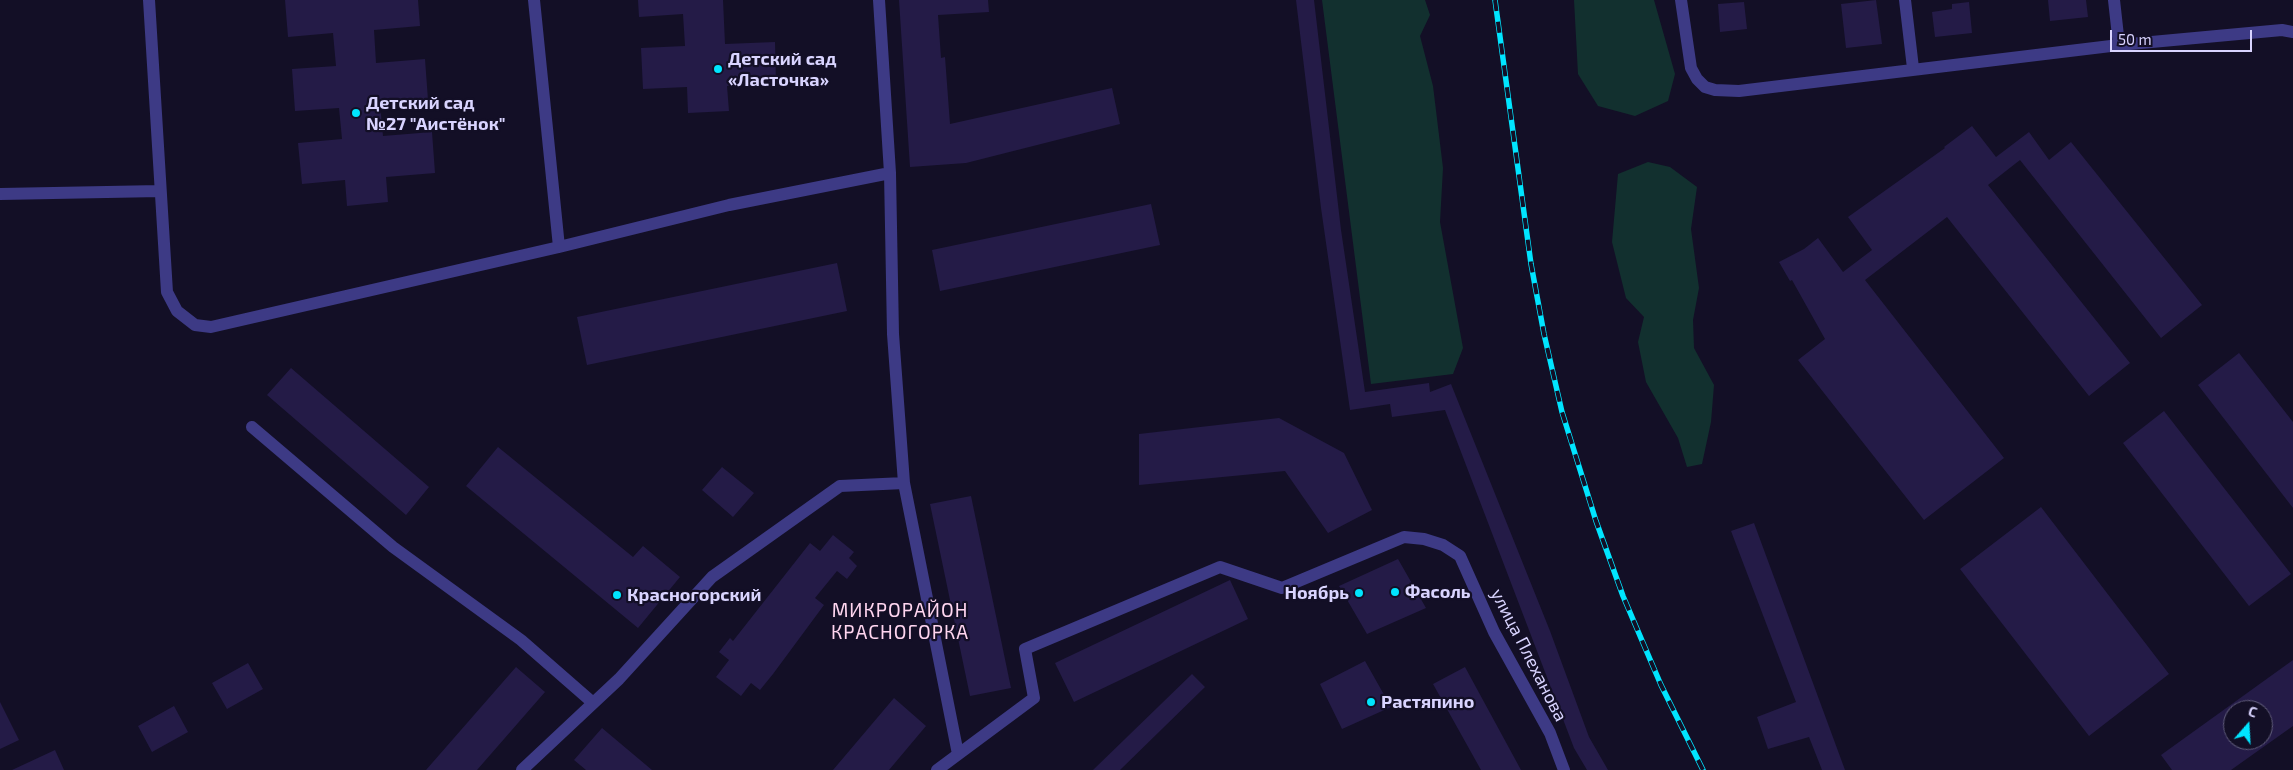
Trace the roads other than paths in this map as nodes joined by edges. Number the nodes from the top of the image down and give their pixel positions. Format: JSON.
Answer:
{"nodes":[{"id":1,"x":150,"y":0,"type":"edge"},
{"id":2,"x":534,"y":0,"type":"edge"},
{"id":3,"x":879,"y":0,"type":"edge"},
{"id":4,"x":1681,"y":0,"type":"edge"},
{"id":5,"x":1904,"y":0,"type":"edge"},
{"id":6,"x":2114,"y":0,"type":"edge"},
{"id":7,"x":2293,"y":32,"type":"edge"},
{"id":8,"x":2119,"y":45,"type":"junction"},
{"id":9,"x":1913,"y":68,"type":"junction"},
{"id":10,"x":890,"y":173,"type":"junction"},
{"id":11,"x":160,"y":191,"type":"junction"},
{"id":12,"x":0,"y":194,"type":"edge"},
{"id":13,"x":559,"y":247,"type":"junction"},
{"id":14,"x":252,"y":427,"type":"dead end"},
{"id":15,"x":904,"y":483,"type":"junction"},
{"id":16,"x":592,"y":702,"type":"junction"},
{"id":17,"x":958,"y":754,"type":"junction"},
{"id":18,"x":522,"y":770,"type":"edge"},
{"id":19,"x":936,"y":770,"type":"edge"},
{"id":20,"x":1564,"y":770,"type":"edge"}],
"edges":[{"from":1,"to":11,"type":"street"},
{"from":2,"to":13,"type":"street"},
{"from":3,"to":10,"type":"street"},
{"from":4,"to":9,"type":"street"},
{"from":5,"to":9,"type":"street"},
{"from":6,"to":8,"type":"street"},
{"from":7,"to":8,"type":"street"},
{"from":8,"to":9,"type":"street"},
{"from":10,"to":13,"type":"street"},
{"from":10,"to":15,"type":"street"},
{"from":11,"to":12,"type":"street"},
{"from":11,"to":13,"type":"street"},
{"from":14,"to":16,"type":"street"},
{"from":15,"to":16,"type":"street"},
{"from":15,"to":17,"type":"street"},
{"from":16,"to":18,"type":"street"},
{"from":17,"to":19,"type":"street"},
{"from":17,"to":20,"type":"street","name":"улица Плеханова"}]}
